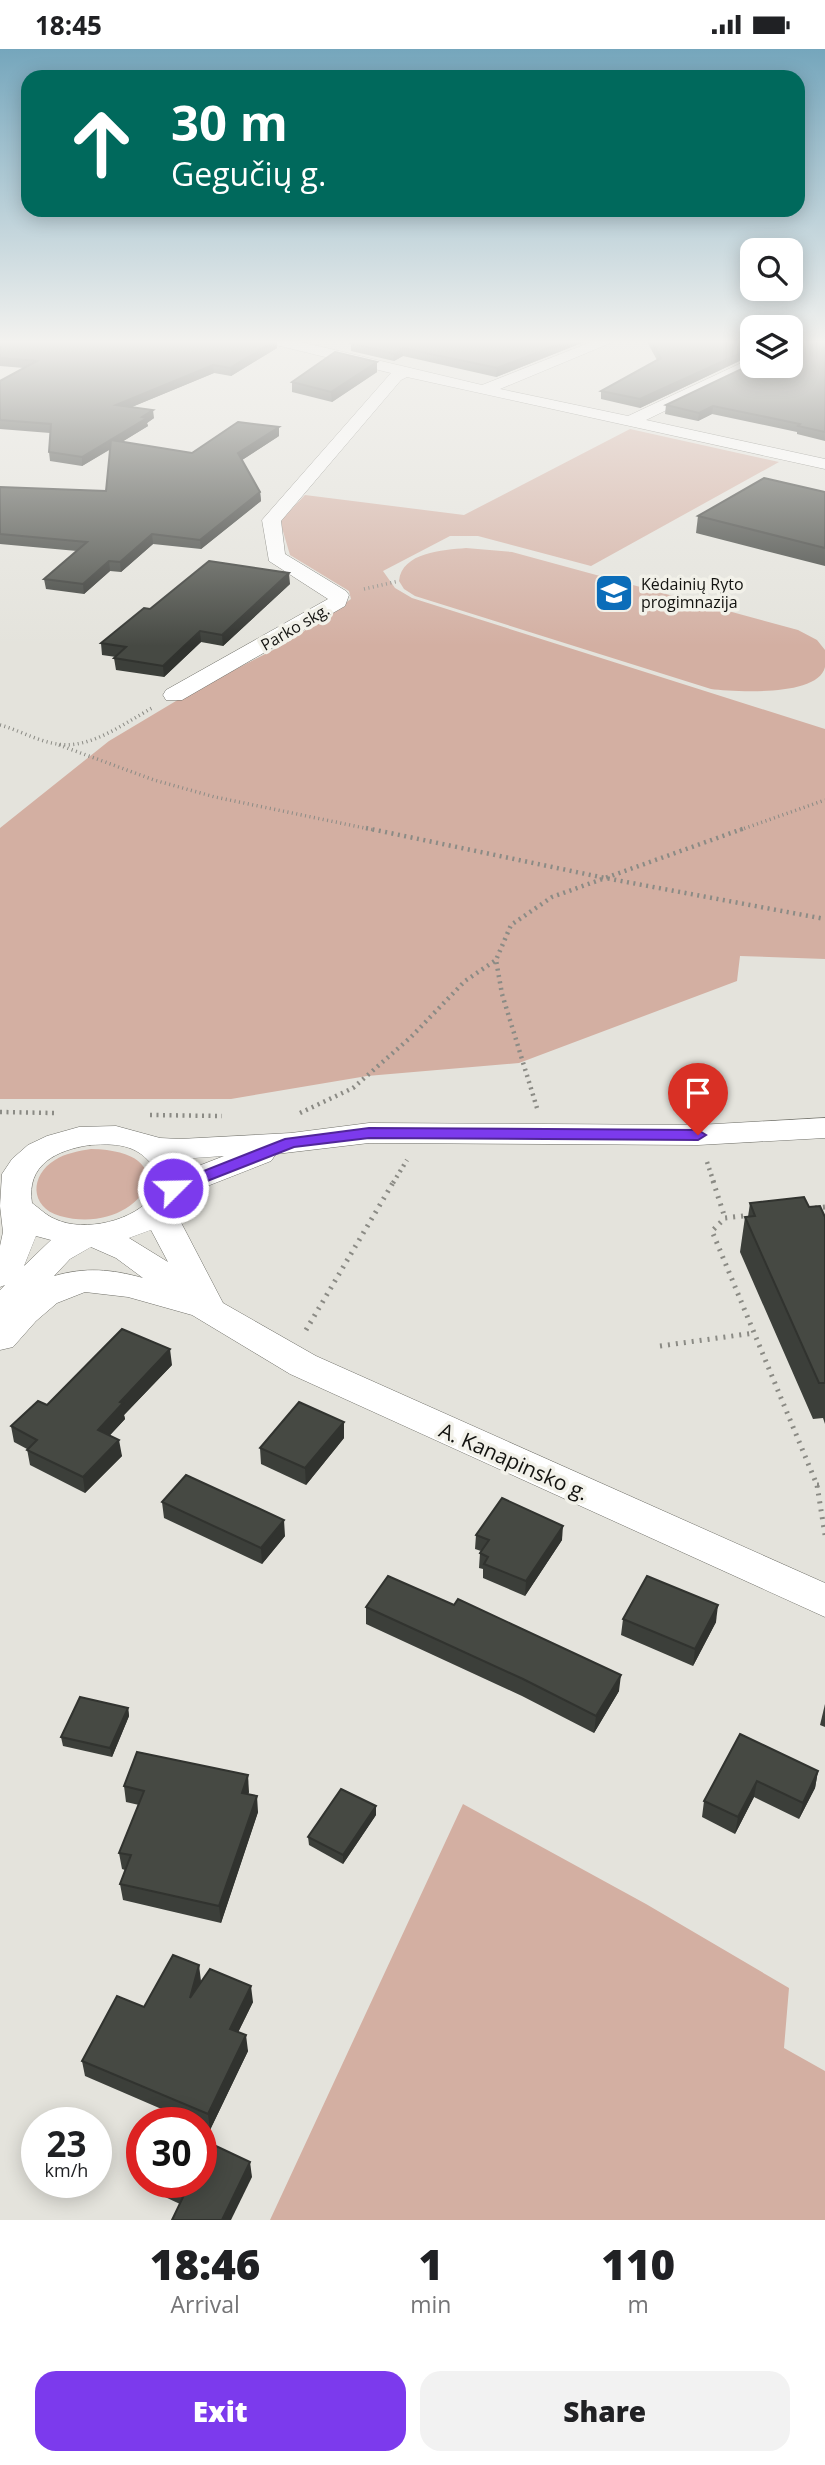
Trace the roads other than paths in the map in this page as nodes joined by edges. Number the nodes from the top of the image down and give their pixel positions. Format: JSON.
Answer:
{"nodes":[{"id":1,"x":337,"y":443,"type":"edge"},
{"id":2,"x":728,"y":443,"type":"edge"},
{"id":3,"x":825,"y":464,"type":"edge"},
{"id":4,"x":174,"y":695,"type":"road end"},
{"id":5,"x":825,"y":1128,"type":"edge"},
{"id":6,"x":297,"y":1130,"type":"junction"},
{"id":7,"x":49,"y":1146,"type":"junction"},
{"id":8,"x":154,"y":1147,"type":"junction"},
{"id":9,"x":0,"y":1155,"type":"edge"},
{"id":10,"x":10,"y":1197,"type":"edge"},
{"id":11,"x":166,"y":1200,"type":"junction"},
{"id":12,"x":89,"y":1236,"type":"junction"},
{"id":13,"x":0,"y":1275,"type":"edge"},
{"id":14,"x":209,"y":1310,"type":"junction"},
{"id":15,"x":0,"y":1311,"type":"edge"},
{"id":16,"x":0,"y":1338,"type":"edge"},
{"id":17,"x":825,"y":1601,"type":"edge"}],
"edges":[{"from":1,"to":4,"type":"street","name":"Parko skg."},
{"from":2,"to":3,"type":"street"},
{"from":5,"to":6,"type":"street"},
{"from":6,"to":8,"type":"street"},
{"from":6,"to":11,"type":"street"},
{"from":7,"to":8,"type":"street"},
{"from":7,"to":9,"type":"street"},
{"from":7,"to":10,"type":"street"},
{"from":8,"to":11,"type":"street"},
{"from":10,"to":12,"type":"street"},
{"from":10,"to":13,"type":"street"},
{"from":11,"to":12,"type":"street"},
{"from":11,"to":14,"type":"street"},
{"from":12,"to":14,"type":"street"},
{"from":12,"to":15,"type":"street"},
{"from":14,"to":16,"type":"street"},
{"from":14,"to":17,"type":"street","name":"A. Kanapinsko g."}]}
